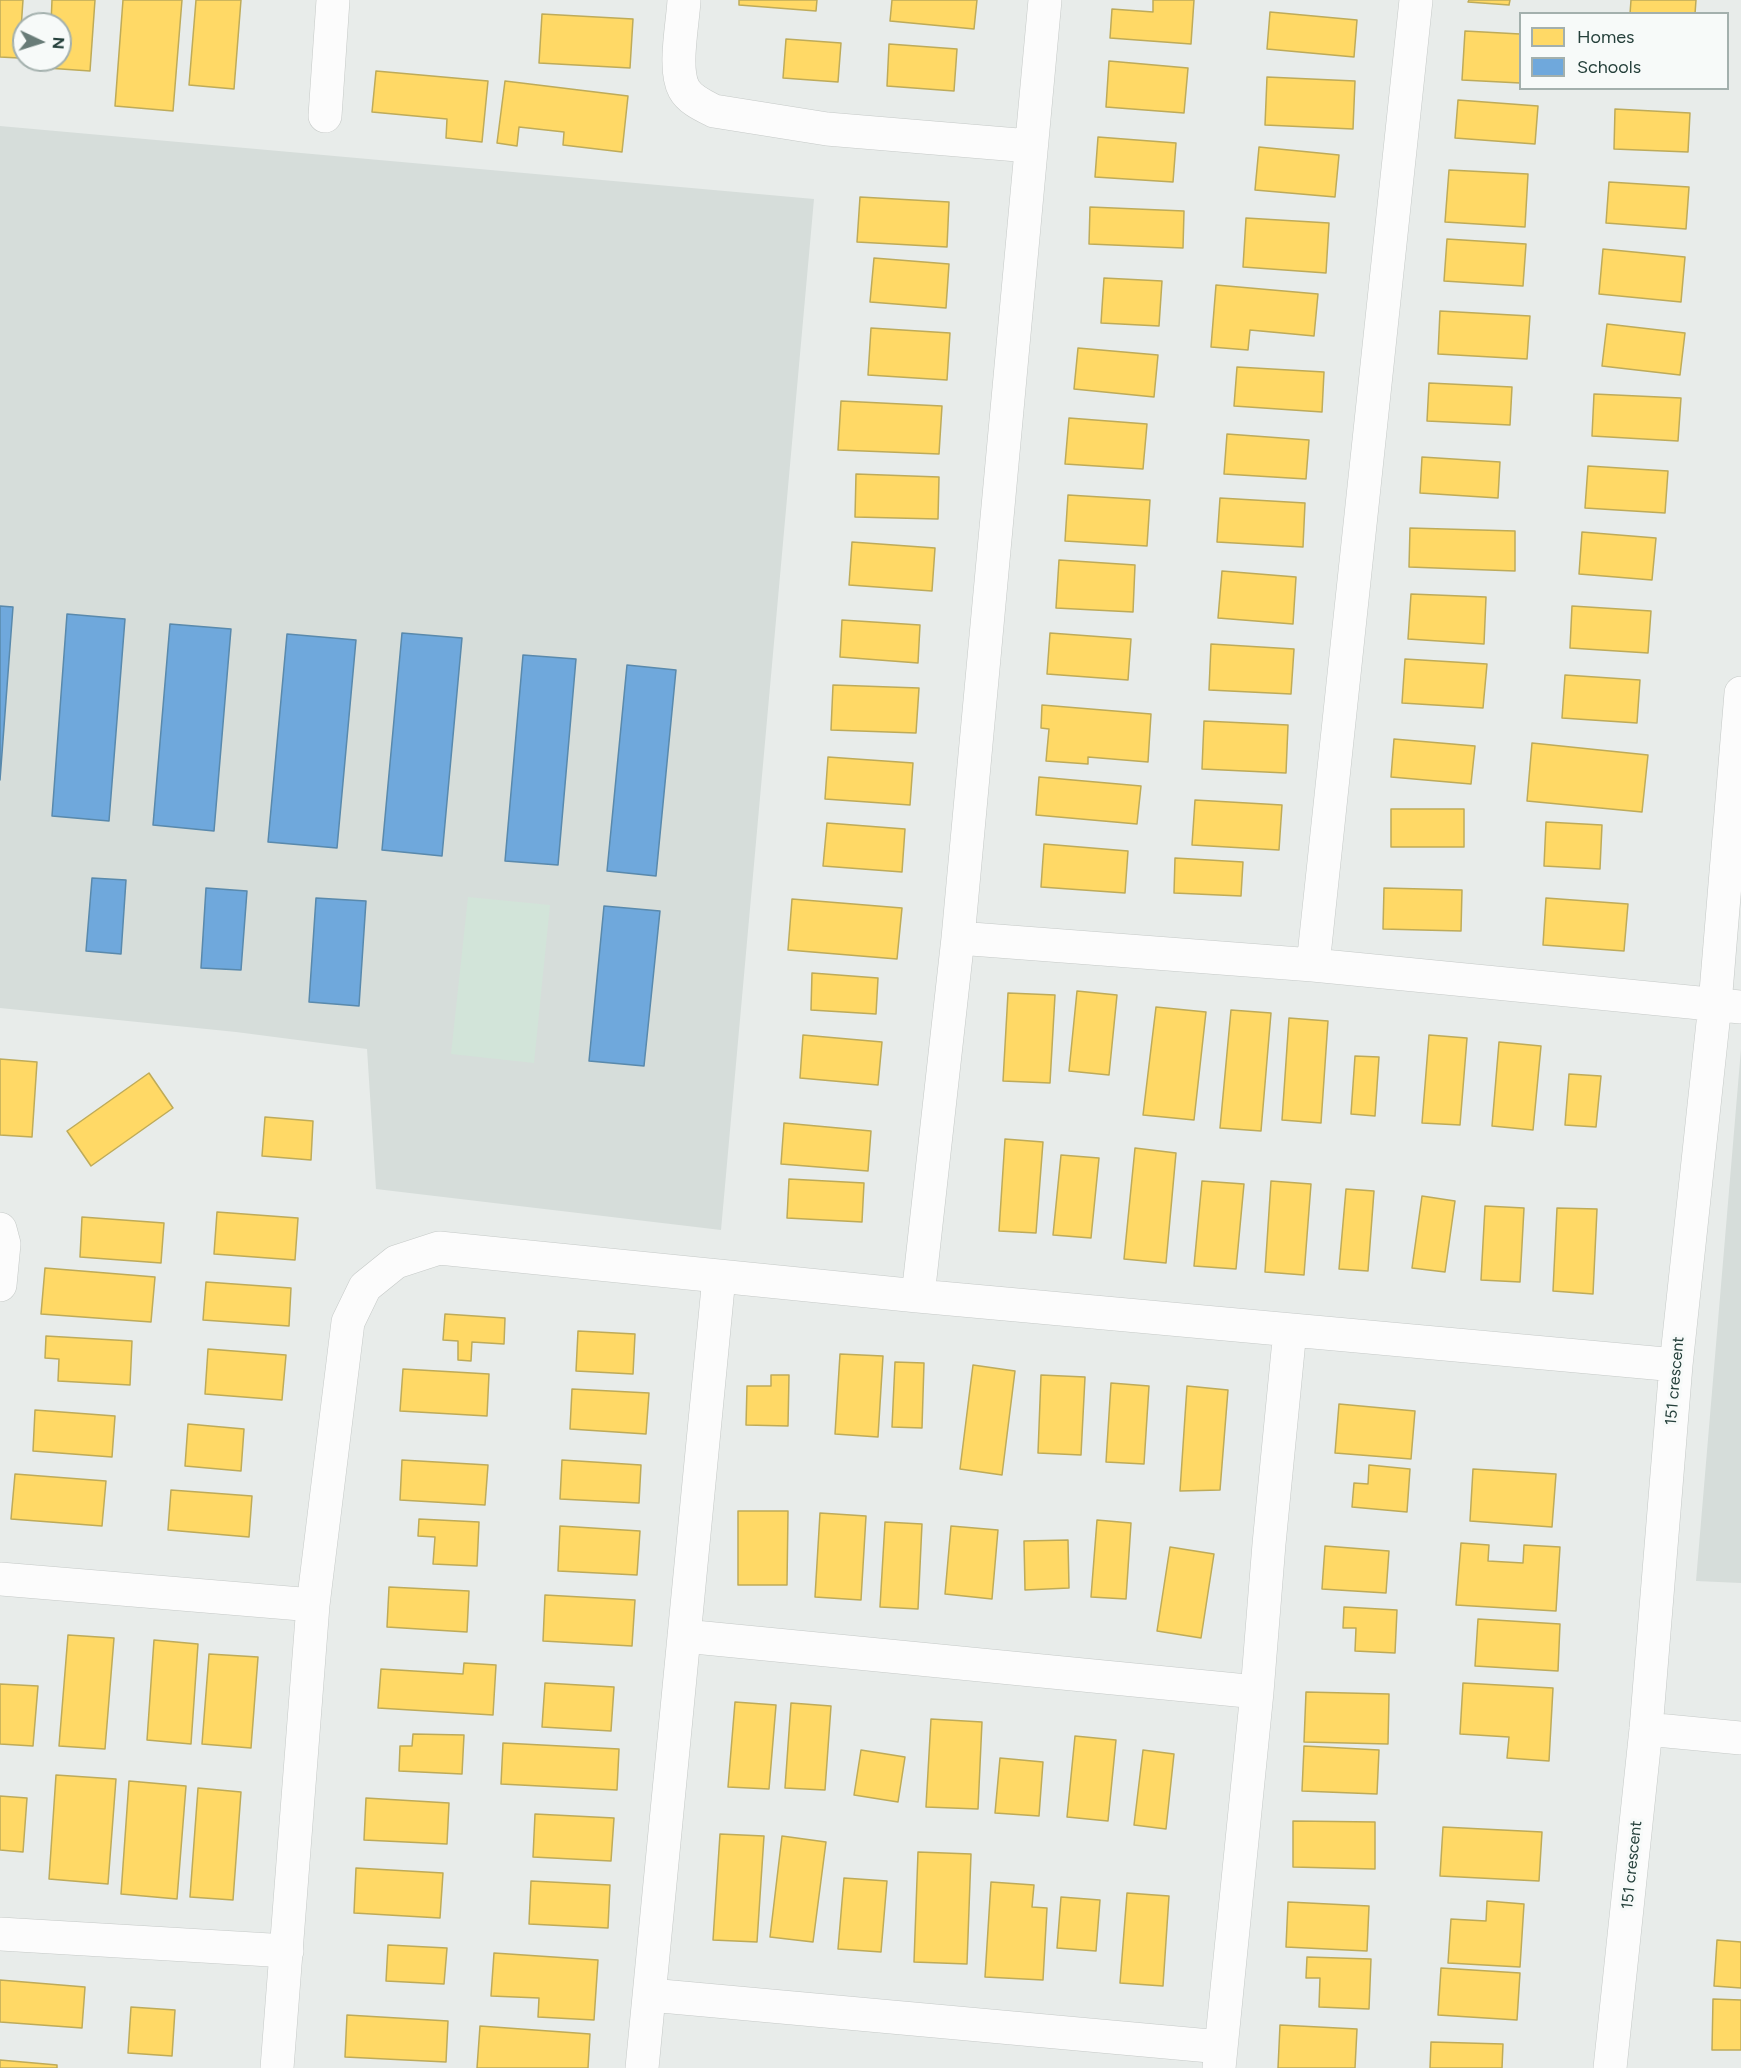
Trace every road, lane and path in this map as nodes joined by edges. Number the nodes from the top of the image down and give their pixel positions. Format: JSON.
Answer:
{"nodes":[{"id":1,"x":333,"y":0,"type":"edge"},
{"id":2,"x":684,"y":0,"type":"edge"},
{"id":3,"x":1045,"y":0,"type":"edge"},
{"id":4,"x":1416,"y":0,"type":"edge"},
{"id":5,"x":325,"y":116,"type":"dead end"},
{"id":6,"x":1030,"y":146,"type":"junction"},
{"id":7,"x":1741,"y":693,"type":"edge"},
{"id":8,"x":958,"y":938,"type":"junction"},
{"id":9,"x":1313,"y":965,"type":"junction"},
{"id":10,"x":1728,"y":1006,"type":"edge"},
{"id":11,"x":0,"y":1228,"type":"edge"},
{"id":12,"x":719,"y":1277,"type":"junction"},
{"id":13,"x":0,"y":1285,"type":"edge"},
{"id":14,"x":918,"y":1296,"type":"junction"},
{"id":15,"x":1290,"y":1330,"type":"junction"},
{"id":16,"x":1676,"y":1365,"type":"junction"},
{"id":17,"x":0,"y":1579,"type":"edge"},
{"id":18,"x":313,"y":1605,"type":"junction"},
{"id":19,"x":684,"y":1636,"type":"junction"},
{"id":20,"x":1257,"y":1692,"type":"junction"},
{"id":21,"x":1646,"y":1729,"type":"junction"},
{"id":22,"x":1741,"y":1738,"type":"edge"},
{"id":23,"x":0,"y":1934,"type":"edge"},
{"id":24,"x":287,"y":1951,"type":"junction"},
{"id":25,"x":650,"y":1995,"type":"junction"},
{"id":26,"x":1220,"y":2058,"type":"edge"},
{"id":27,"x":277,"y":2068,"type":"edge"},
{"id":28,"x":642,"y":2068,"type":"edge"},
{"id":29,"x":1610,"y":2068,"type":"edge"}],
"edges":[{"from":1,"to":5,"type":"street"},
{"from":2,"to":6,"type":"street"},
{"from":3,"to":6,"type":"street"},
{"from":4,"to":9,"type":"street"},
{"from":6,"to":8,"type":"street"},
{"from":7,"to":10,"type":"street","name":"151 crescent"},
{"from":8,"to":9,"type":"street"},
{"from":8,"to":14,"type":"street"},
{"from":9,"to":10,"type":"street"},
{"from":10,"to":16,"type":"street","name":"151 crescent"},
{"from":11,"to":13,"type":"street"},
{"from":12,"to":14,"type":"street"},
{"from":12,"to":18,"type":"street"},
{"from":12,"to":19,"type":"street"},
{"from":14,"to":15,"type":"street"},
{"from":15,"to":16,"type":"street"},
{"from":15,"to":20,"type":"street"},
{"from":16,"to":21,"type":"street","name":"151 crescent"},
{"from":17,"to":18,"type":"street"},
{"from":18,"to":24,"type":"street"},
{"from":19,"to":20,"type":"street"},
{"from":19,"to":25,"type":"street"},
{"from":20,"to":26,"type":"street"},
{"from":21,"to":22,"type":"street"},
{"from":21,"to":29,"type":"street","name":"151 crescent"},
{"from":23,"to":24,"type":"street"},
{"from":24,"to":27,"type":"street"},
{"from":25,"to":26,"type":"street"},
{"from":25,"to":28,"type":"street"}]}
